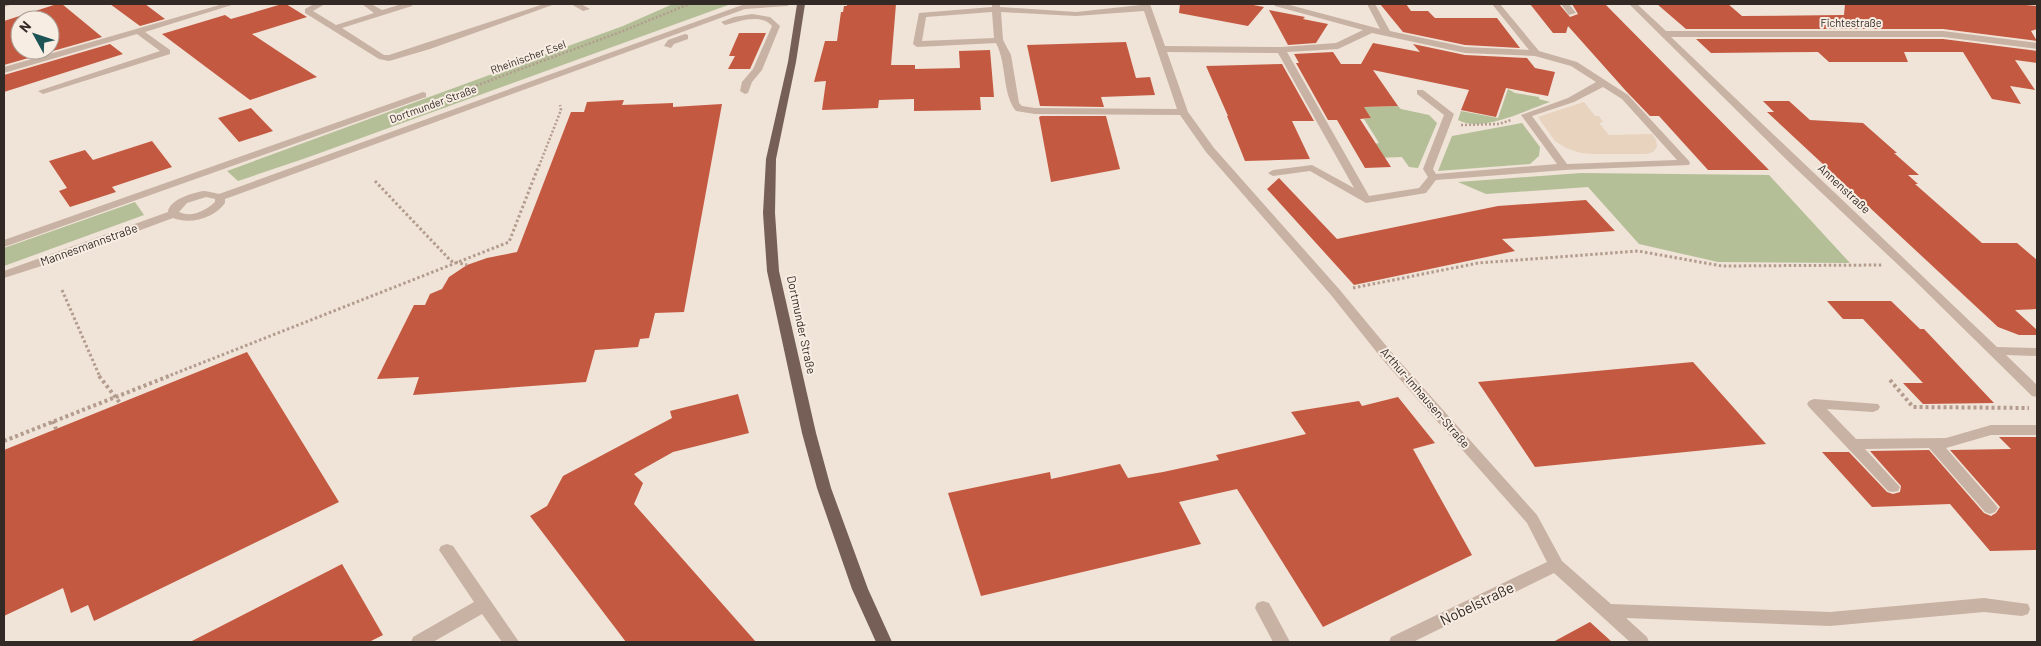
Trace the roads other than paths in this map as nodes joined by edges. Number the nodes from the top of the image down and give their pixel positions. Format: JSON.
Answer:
{"nodes":[{"id":1,"x":9,"y":4,"type":"edge"},
{"id":2,"x":231,"y":4,"type":"edge"},
{"id":3,"x":321,"y":4,"type":"edge"},
{"id":4,"x":366,"y":4,"type":"edge"},
{"id":5,"x":409,"y":4,"type":"edge"},
{"id":6,"x":551,"y":4,"type":"edge"},
{"id":7,"x":575,"y":4,"type":"edge"},
{"id":8,"x":752,"y":4,"type":"edge"},
{"id":9,"x":787,"y":4,"type":"edge"},
{"id":10,"x":802,"y":4,"type":"edge"},
{"id":11,"x":1278,"y":4,"type":"edge"},
{"id":12,"x":1371,"y":4,"type":"edge"},
{"id":13,"x":1496,"y":4,"type":"edge"},
{"id":14,"x":1565,"y":4,"type":"edge"},
{"id":15,"x":1633,"y":4,"type":"edge"},
{"id":16,"x":4,"y":5,"type":"edge"},
{"id":17,"x":996,"y":6,"type":"edge"},
{"id":18,"x":1147,"y":6,"type":"edge"},
{"id":19,"x":742,"y":7,"type":"junction"},
{"id":20,"x":586,"y":9,"type":"dead end"},
{"id":21,"x":381,"y":13,"type":"junction"},
{"id":22,"x":1572,"y":13,"type":"dead end"},
{"id":23,"x":335,"y":28,"type":"junction"},
{"id":24,"x":1371,"y":30,"type":"junction"},
{"id":25,"x":138,"y":31,"type":"junction"},
{"id":26,"x":1387,"y":34,"type":"junction"},
{"id":27,"x":1665,"y":34,"type":"junction"},
{"id":28,"x":999,"y":40,"type":"junction"},
{"id":29,"x":668,"y":46,"type":"dead end"},
{"id":30,"x":2037,"y":46,"type":"edge"},
{"id":31,"x":1162,"y":49,"type":"junction"},
{"id":32,"x":1281,"y":50,"type":"junction"},
{"id":33,"x":1536,"y":53,"type":"junction"},
{"id":34,"x":4,"y":70,"type":"edge"},
{"id":35,"x":1604,"y":82,"type":"junction"},
{"id":36,"x":43,"y":91,"type":"dead end"},
{"id":37,"x":745,"y":91,"type":"dead end"},
{"id":38,"x":1420,"y":92,"type":"dead end"},
{"id":39,"x":424,"y":95,"type":"dead end"},
{"id":40,"x":1183,"y":112,"type":"junction"},
{"id":41,"x":1564,"y":167,"type":"junction"},
{"id":42,"x":1273,"y":173,"type":"dead end"},
{"id":43,"x":1433,"y":177,"type":"junction"},
{"id":44,"x":179,"y":183,"type":"junction"},
{"id":45,"x":191,"y":197,"type":"junction"},
{"id":46,"x":220,"y":197,"type":"junction"},
{"id":47,"x":1366,"y":200,"type":"junction"},
{"id":48,"x":174,"y":214,"type":"junction"},
{"id":49,"x":4,"y":244,"type":"edge"},
{"id":50,"x":4,"y":275,"type":"edge"},
{"id":51,"x":1995,"y":351,"type":"junction"},
{"id":52,"x":2037,"y":352,"type":"edge"},
{"id":53,"x":2037,"y":393,"type":"edge"},
{"id":54,"x":1873,"y":407,"type":"dead end"},
{"id":55,"x":2037,"y":430,"type":"edge"},
{"id":56,"x":1933,"y":443,"type":"junction"},
{"id":57,"x":1852,"y":444,"type":"junction"},
{"id":58,"x":1893,"y":487,"type":"dead end"},
{"id":59,"x":1990,"y":508,"type":"dead end"},
{"id":60,"x":447,"y":550,"type":"dead end"},
{"id":61,"x":1556,"y":565,"type":"junction"},
{"id":62,"x":484,"y":605,"type":"junction"},
{"id":63,"x":1263,"y":608,"type":"dead end"},
{"id":64,"x":2022,"y":609,"type":"dead end"},
{"id":65,"x":1607,"y":611,"type":"junction"},
{"id":66,"x":419,"y":642,"type":"edge"},
{"id":67,"x":511,"y":642,"type":"edge"},
{"id":68,"x":884,"y":642,"type":"edge"},
{"id":69,"x":1282,"y":642,"type":"edge"},
{"id":70,"x":1397,"y":642,"type":"edge"},
{"id":71,"x":1641,"y":642,"type":"edge"}],
"edges":[{"from":1,"to":16,"type":"street"},
{"from":2,"to":25,"type":"street"},
{"from":3,"to":23,"type":"street"},
{"from":4,"to":21,"type":"street"},
{"from":5,"to":21,"type":"street"},
{"from":6,"to":23,"type":"street"},
{"from":7,"to":20,"type":"street"},
{"from":8,"to":19,"type":"street","name":"Dortmunder Straße"},
{"from":9,"to":19,"type":"street","name":"Dortmunder Straße"},
{"from":10,"to":68,"type":"main road","name":"Dortmunder Straße"},
{"from":11,"to":24,"type":"street"},
{"from":12,"to":26,"type":"street"},
{"from":13,"to":33,"type":"street"},
{"from":14,"to":22,"type":"street"},
{"from":15,"to":27,"type":"street","name":"Annenstraße"},
{"from":17,"to":18,"type":"street"},
{"from":17,"to":28,"type":"street"},
{"from":17,"to":28,"type":"street"},
{"from":18,"to":31,"type":"street","name":"Arthur-Imhausen-Straße"},
{"from":19,"to":46,"type":"street","name":"Dortmunder Straße"},
{"from":21,"to":23,"type":"street"},
{"from":24,"to":26,"type":"street"},
{"from":24,"to":32,"type":"street"},
{"from":25,"to":34,"type":"street"},
{"from":25,"to":36,"type":"street"},
{"from":26,"to":33,"type":"street"},
{"from":27,"to":30,"type":"street","name":"Fichtestraße"},
{"from":27,"to":51,"type":"street","name":"Annenstraße"},
{"from":28,"to":40,"type":"street"},
{"from":29,"to":37,"type":"street"},
{"from":31,"to":32,"type":"street"},
{"from":31,"to":40,"type":"street","name":"Arthur-Imhausen-Straße"},
{"from":32,"to":47,"type":"street"},
{"from":33,"to":35,"type":"street"},
{"from":35,"to":41,"type":"street"},
{"from":35,"to":41,"type":"street"},
{"from":38,"to":43,"type":"street"},
{"from":39,"to":44,"type":"street","name":"Dortmunder Straße"},
{"from":40,"to":61,"type":"street","name":"Arthur-Imhausen-Straße"},
{"from":41,"to":43,"type":"street"},
{"from":42,"to":47,"type":"street"},
{"from":43,"to":47,"type":"street"},
{"from":44,"to":45,"type":"street"},
{"from":44,"to":49,"type":"street","name":"Dortmunder Straße"},
{"from":45,"to":46,"type":"street"},
{"from":45,"to":48,"type":"street"},
{"from":46,"to":48,"type":"street"},
{"from":48,"to":50,"type":"street","name":"Mannesmannstraße"},
{"from":51,"to":52,"type":"street"},
{"from":51,"to":53,"type":"street","name":"Annenstraße"},
{"from":54,"to":57,"type":"street"},
{"from":55,"to":56,"type":"street"},
{"from":56,"to":57,"type":"street"},
{"from":56,"to":59,"type":"street"},
{"from":57,"to":58,"type":"street"},
{"from":60,"to":62,"type":"street"},
{"from":61,"to":65,"type":"street","name":"Arthur-Imhausen-Straße"},
{"from":61,"to":70,"type":"street","name":"Nobelstraße"},
{"from":62,"to":66,"type":"street"},
{"from":62,"to":67,"type":"street"},
{"from":63,"to":69,"type":"street"},
{"from":64,"to":65,"type":"street"},
{"from":65,"to":71,"type":"street","name":"Arthur-Imhausen-Straße"}]}
